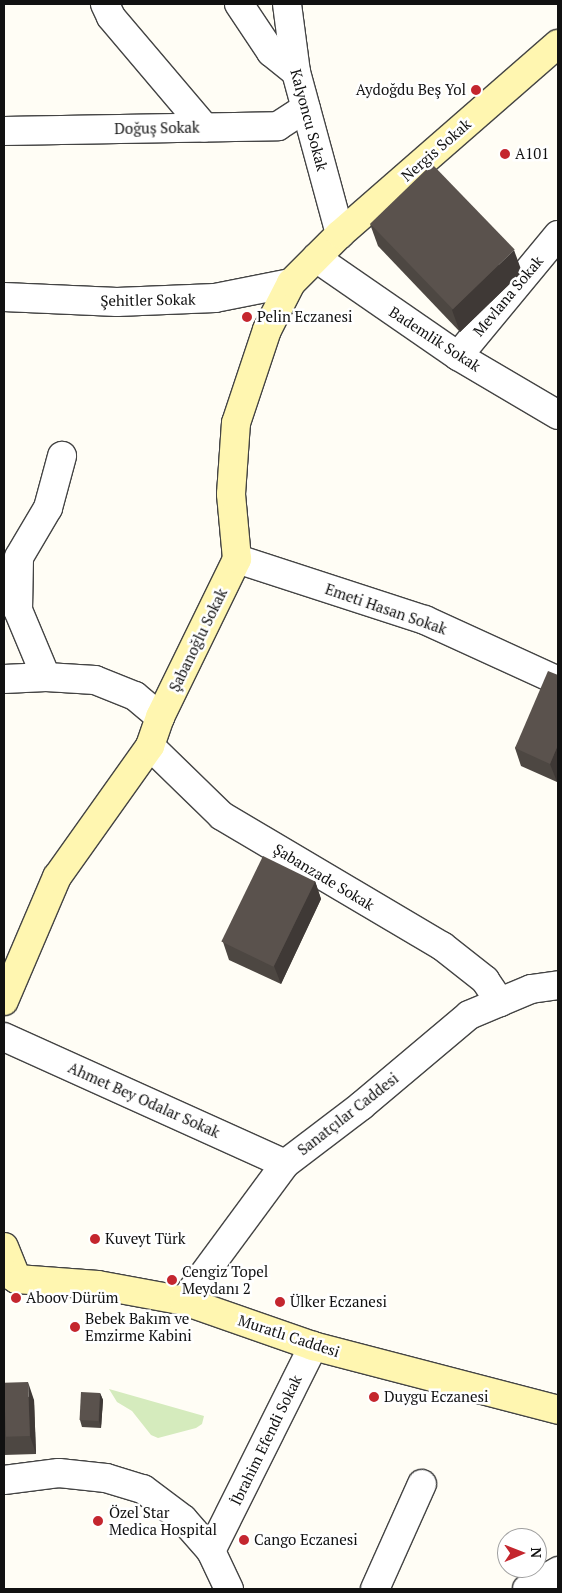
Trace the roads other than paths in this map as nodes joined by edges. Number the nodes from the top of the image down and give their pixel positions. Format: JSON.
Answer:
{"nodes":[{"id":1,"x":105,"y":4,"type":"edge"},
{"id":2,"x":239,"y":4,"type":"edge"},
{"id":3,"x":287,"y":4,"type":"edge"},
{"id":4,"x":558,"y":44,"type":"edge"},
{"id":5,"x":296,"y":72,"type":"junction"},
{"id":6,"x":306,"y":108,"type":"junction"},
{"id":7,"x":205,"y":128,"type":"junction"},
{"id":8,"x":4,"y":131,"type":"edge"},
{"id":9,"x":340,"y":234,"type":"junction"},
{"id":10,"x":558,"y":235,"type":"edge"},
{"id":11,"x":316,"y":258,"type":"junction"},
{"id":12,"x":549,"y":259,"type":"edge"},
{"id":13,"x":291,"y":283,"type":"junction"},
{"id":14,"x":4,"y":297,"type":"edge"},
{"id":15,"x":458,"y":356,"type":"junction"},
{"id":16,"x":558,"y":415,"type":"edge"},
{"id":17,"x":62,"y":456,"type":"dead end"},
{"id":18,"x":237,"y":559,"type":"junction"},
{"id":19,"x":46,"y":677,"type":"junction"},
{"id":20,"x":4,"y":679,"type":"edge"},
{"id":21,"x":558,"y":681,"type":"edge"},
{"id":22,"x":160,"y":717,"type":"junction"},
{"id":23,"x":150,"y":746,"type":"junction"},
{"id":24,"x":558,"y":985,"type":"edge"},
{"id":25,"x":4,"y":1001,"type":"edge"},
{"id":26,"x":500,"y":1002,"type":"junction"},
{"id":27,"x":4,"y":1037,"type":"edge"},
{"id":28,"x":285,"y":1164,"type":"junction"},
{"id":29,"x":4,"y":1247,"type":"edge"},
{"id":30,"x":8,"y":1279,"type":"edge"},
{"id":31,"x":184,"y":1302,"type":"junction"},
{"id":32,"x":313,"y":1346,"type":"junction"},
{"id":33,"x":558,"y":1410,"type":"edge"},
{"id":34,"x":4,"y":1480,"type":"edge"},
{"id":35,"x":422,"y":1484,"type":"dead end"},
{"id":36,"x":211,"y":1551,"type":"junction"},
{"id":37,"x":558,"y":1571,"type":"edge"},
{"id":38,"x":229,"y":1589,"type":"edge"},
{"id":39,"x":375,"y":1589,"type":"edge"},
{"id":40,"x":527,"y":1589,"type":"edge"}],
"edges":[{"from":1,"to":7,"type":"street"},
{"from":2,"to":5,"type":"street"},
{"from":3,"to":5,"type":"street","name":"Kalyoncu Sokak"},
{"from":4,"to":9,"type":"street","name":"Nergis Sokak"},
{"from":5,"to":6,"type":"street","name":"Kalyoncu Sokak"},
{"from":6,"to":7,"type":"street","name":"Doğuş Sokak"},
{"from":6,"to":9,"type":"street","name":"Kalyoncu Sokak"},
{"from":7,"to":8,"type":"street","name":"Doğuş Sokak"},
{"from":9,"to":11,"type":"street","name":"Nergis Sokak"},
{"from":10,"to":12,"type":"street","name":"Mevlana Sokak"},
{"from":11,"to":13,"type":"street"},
{"from":11,"to":15,"type":"street","name":"Bademlik Sokak"},
{"from":12,"to":15,"type":"street","name":"Mevlana Sokak"},
{"from":13,"to":14,"type":"street","name":"Şehitler Sokak"},
{"from":13,"to":18,"type":"street"},
{"from":15,"to":16,"type":"street","name":"Bademlik Sokak"},
{"from":17,"to":19,"type":"street"},
{"from":18,"to":21,"type":"street","name":"Emeti Hasan Sokak"},
{"from":18,"to":22,"type":"street","name":"Şabanoğlu Sokak"},
{"from":19,"to":20,"type":"street"},
{"from":19,"to":22,"type":"street"},
{"from":22,"to":23,"type":"street","name":"Şabanoğlu Sokak"},
{"from":23,"to":25,"type":"street","name":"Şabanoğlu Sokak"},
{"from":23,"to":26,"type":"street","name":"Şabanzade Sokak"},
{"from":24,"to":26,"type":"street","name":"Sanatçılar Caddesi"},
{"from":26,"to":28,"type":"street","name":"Sanatçılar Caddesi"},
{"from":27,"to":28,"type":"street","name":"Ahmet Bey Odalar Sokak"},
{"from":28,"to":31,"type":"street","name":"Sanatçılar Caddesi"},
{"from":29,"to":30,"type":"street"},
{"from":30,"to":31,"type":"street","name":"Muratlı Caddesi"},
{"from":31,"to":32,"type":"street","name":"Muratlı Caddesi"},
{"from":32,"to":33,"type":"street","name":"Muratlı Caddesi"},
{"from":32,"to":36,"type":"street","name":"İbrahim Efendi Sokak"},
{"from":34,"to":36,"type":"street"},
{"from":35,"to":39,"type":"street"},
{"from":36,"to":38,"type":"street"},
{"from":37,"to":40,"type":"street"}]}
